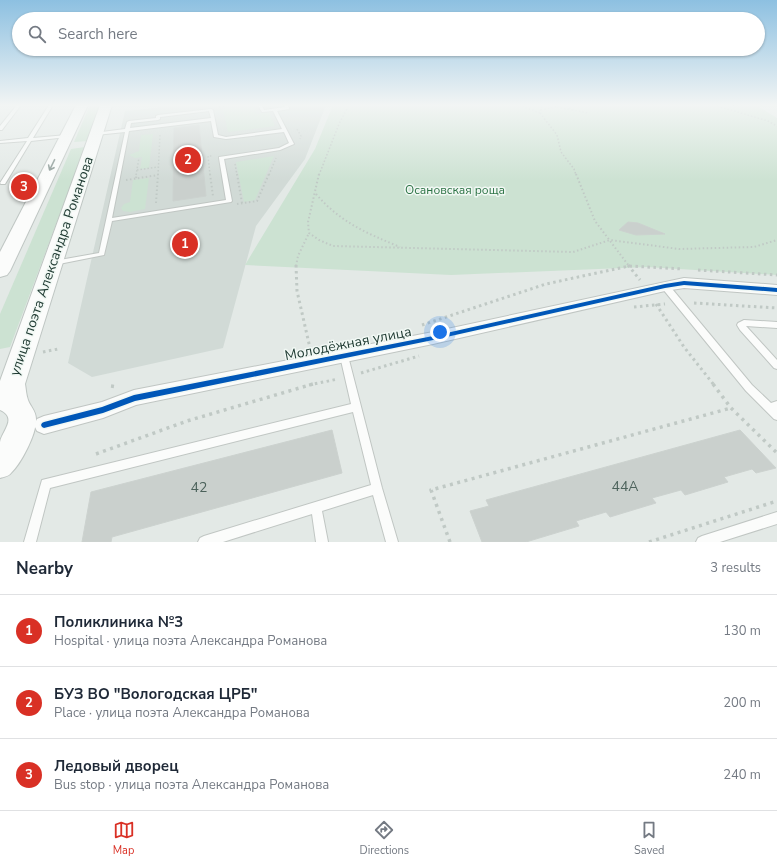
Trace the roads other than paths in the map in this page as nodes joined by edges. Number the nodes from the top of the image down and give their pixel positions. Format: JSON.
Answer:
{"nodes":[{"id":1,"x":35,"y":130,"type":"edge"},
{"id":2,"x":70,"y":130,"type":"edge"},
{"id":3,"x":97,"y":130,"type":"edge"},
{"id":4,"x":126,"y":130,"type":"edge"},
{"id":5,"x":128,"y":130,"type":"edge"},
{"id":6,"x":215,"y":130,"type":"edge"},
{"id":7,"x":283,"y":130,"type":"edge"},
{"id":8,"x":285,"y":130,"type":"edge"},
{"id":9,"x":96,"y":134,"type":"junction"},
{"id":10,"x":67,"y":136,"type":"junction"},
{"id":11,"x":30,"y":138,"type":"junction"},
{"id":12,"x":0,"y":142,"type":"edge"},
{"id":13,"x":1,"y":185,"type":"edge"},
{"id":14,"x":108,"y":220,"type":"junction"},
{"id":15,"x":52,"y":263,"type":"junction"},
{"id":16,"x":0,"y":272,"type":"edge"},
{"id":17,"x":664,"y":286,"type":"junction"},
{"id":18,"x":777,"y":290,"type":"edge"},
{"id":19,"x":777,"y":325,"type":"edge"},
{"id":20,"x":344,"y":356,"type":"junction"},
{"id":21,"x":777,"y":366,"type":"edge"},
{"id":22,"x":357,"y":407,"type":"junction"},
{"id":23,"x":773,"y":407,"type":"edge"},
{"id":24,"x":777,"y":416,"type":"edge"},
{"id":25,"x":20,"y":427,"type":"edge"},
{"id":26,"x":377,"y":488,"type":"junction"},
{"id":27,"x":316,"y":507,"type":"junction"},
{"id":28,"x":777,"y":518,"type":"edge"},
{"id":29,"x":30,"y":542,"type":"edge"},
{"id":30,"x":204,"y":542,"type":"edge"},
{"id":31,"x":322,"y":542,"type":"edge"},
{"id":32,"x":392,"y":542,"type":"edge"},
{"id":33,"x":702,"y":542,"type":"edge"}],
"edges":[{"from":1,"to":11,"type":"lane"},
{"from":2,"to":10,"type":"main road","name":"улица поэта Александра Романова"},
{"from":3,"to":9,"type":"main road","name":"улица поэта Александра Романова"},
{"from":4,"to":9,"type":"lane"},
{"from":5,"to":14,"type":"lane"},
{"from":6,"to":7,"type":"lane"},
{"from":8,"to":14,"type":"lane"},
{"from":9,"to":15,"type":"main road","name":"улица поэта Александра Романова"},
{"from":10,"to":11,"type":"lane"},
{"from":10,"to":16,"type":"main road","name":"улица поэта Александра Романова","one_way":true},
{"from":11,"to":12,"type":"lane"},
{"from":11,"to":13,"type":"lane"},
{"from":14,"to":15,"type":"lane"},
{"from":15,"to":25,"type":"main road","name":"улица поэта Александра Романова"},
{"from":17,"to":18,"type":"street","name":"Молодёжная улица"},
{"from":17,"to":20,"type":"street","name":"Молодёжная улица"},
{"from":17,"to":23,"type":"lane"},
{"from":19,"to":21,"type":"lane"},
{"from":20,"to":22,"type":"lane"},
{"from":20,"to":25,"type":"street","name":"Молодёжная улица"},
{"from":22,"to":26,"type":"lane"},
{"from":22,"to":29,"type":"lane"},
{"from":23,"to":24,"type":"lane"},
{"from":26,"to":27,"type":"lane"},
{"from":26,"to":32,"type":"lane"},
{"from":27,"to":30,"type":"lane"},
{"from":27,"to":31,"type":"lane"},
{"from":28,"to":33,"type":"lane"}]}
